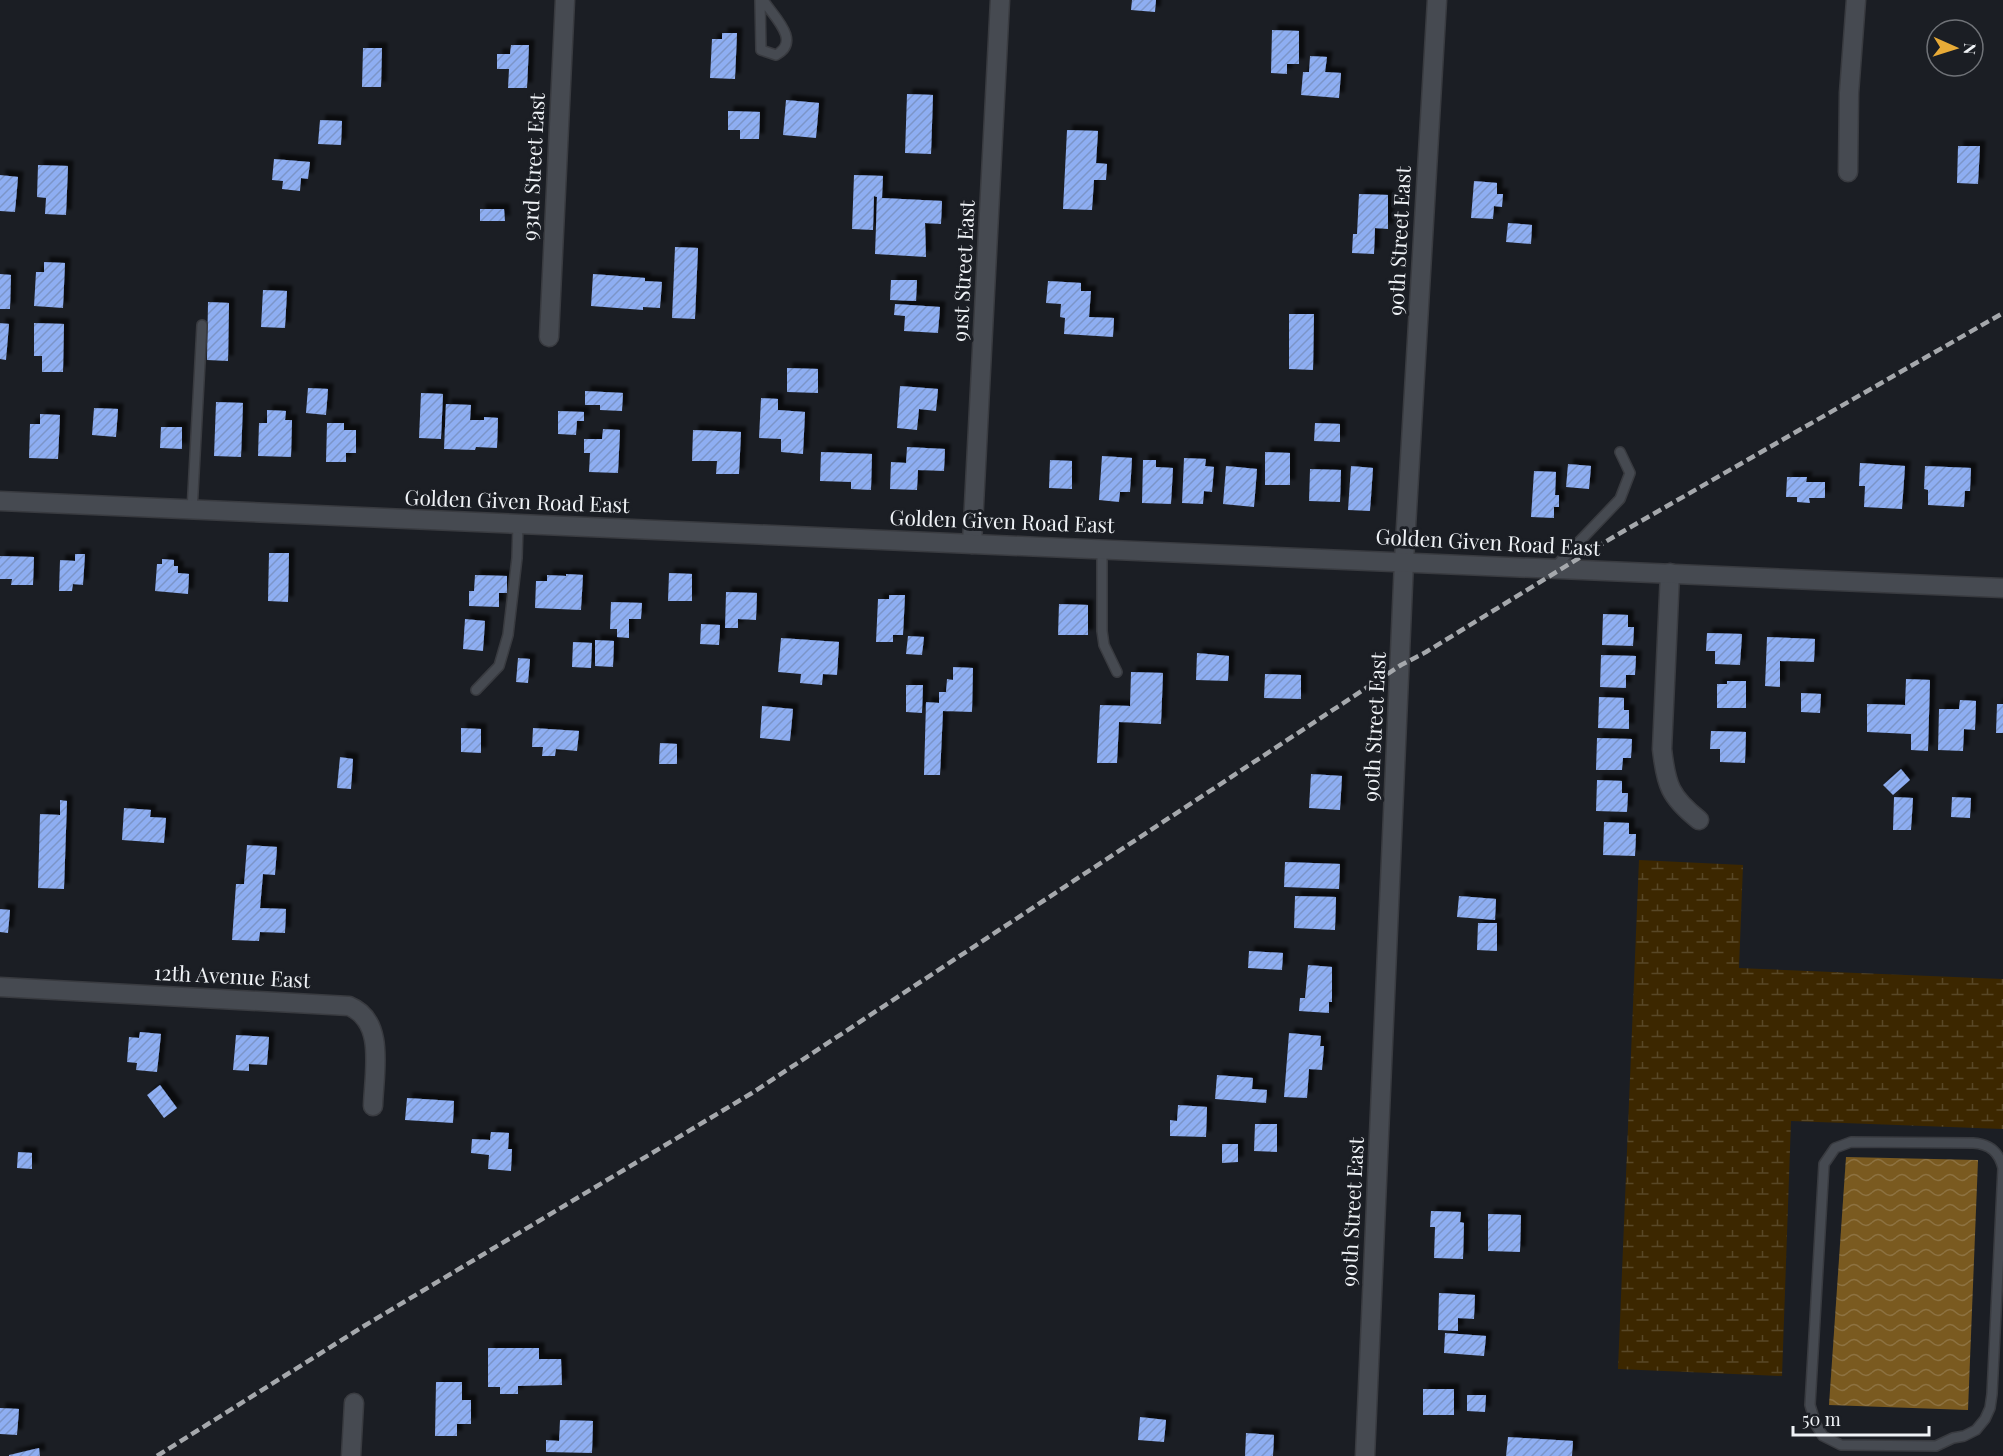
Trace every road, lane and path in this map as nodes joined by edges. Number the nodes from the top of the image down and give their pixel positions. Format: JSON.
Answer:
{"nodes":[{"id":1,"x":565,"y":0,"type":"edge"},
{"id":2,"x":761,"y":0,"type":"edge"},
{"id":3,"x":1000,"y":0,"type":"edge"},
{"id":4,"x":1437,"y":0,"type":"edge"},
{"id":5,"x":1856,"y":0,"type":"edge"},
{"id":6,"x":1848,"y":172,"type":"dead end"},
{"id":7,"x":202,"y":326,"type":"dead end"},
{"id":8,"x":549,"y":337,"type":"dead end"},
{"id":9,"x":1620,"y":452,"type":"dead end"},
{"id":10,"x":0,"y":501,"type":"edge"},
{"id":11,"x":192,"y":510,"type":"junction"},
{"id":12,"x":518,"y":524,"type":"junction"},
{"id":13,"x":972,"y":544,"type":"junction"},
{"id":14,"x":1102,"y":549,"type":"junction"},
{"id":15,"x":1404,"y":561,"type":"junction"},
{"id":16,"x":1554,"y":568,"type":"junction"},
{"id":17,"x":1670,"y":573,"type":"junction"},
{"id":18,"x":2003,"y":588,"type":"edge"},
{"id":19,"x":1117,"y":672,"type":"dead end"},
{"id":20,"x":476,"y":690,"type":"dead end"},
{"id":21,"x":1698,"y":820,"type":"dead end"},
{"id":22,"x":0,"y":987,"type":"edge"},
{"id":23,"x":373,"y":1106,"type":"dead end"},
{"id":24,"x":2003,"y":1168,"type":"edge"},
{"id":25,"x":354,"y":1403,"type":"dead end"},
{"id":26,"x":1935,"y":1451,"type":"edge"},
{"id":27,"x":351,"y":1456,"type":"edge"},
{"id":28,"x":1365,"y":1456,"type":"edge"}],
"edges":[{"from":1,"to":8,"type":"street","name":"93rd Street East"},
{"from":2,"to":2,"type":"lane"},
{"from":3,"to":13,"type":"street","name":"91st Street East"},
{"from":4,"to":15,"type":"street","name":"90th Street East"},
{"from":5,"to":6,"type":"street"},
{"from":7,"to":11,"type":"lane"},
{"from":9,"to":16,"type":"lane"},
{"from":10,"to":11,"type":"street","name":"Golden Given Road East"},
{"from":11,"to":12,"type":"street","name":"Golden Given Road East"},
{"from":12,"to":13,"type":"street","name":"Golden Given Road East"},
{"from":12,"to":20,"type":"lane"},
{"from":13,"to":14,"type":"street","name":"Golden Given Road East"},
{"from":14,"to":15,"type":"street","name":"Golden Given Road East"},
{"from":14,"to":19,"type":"lane"},
{"from":15,"to":16,"type":"street","name":"Golden Given Road East"},
{"from":15,"to":28,"type":"street","name":"90th Street East"},
{"from":16,"to":17,"type":"street","name":"Golden Given Road East"},
{"from":17,"to":18,"type":"street","name":"Golden Given Road East"},
{"from":17,"to":21,"type":"street"},
{"from":22,"to":23,"type":"street","name":"12th Avenue East"},
{"from":24,"to":26,"type":"lane"},
{"from":24,"to":26,"type":"lane"},
{"from":25,"to":27,"type":"street"}]}
